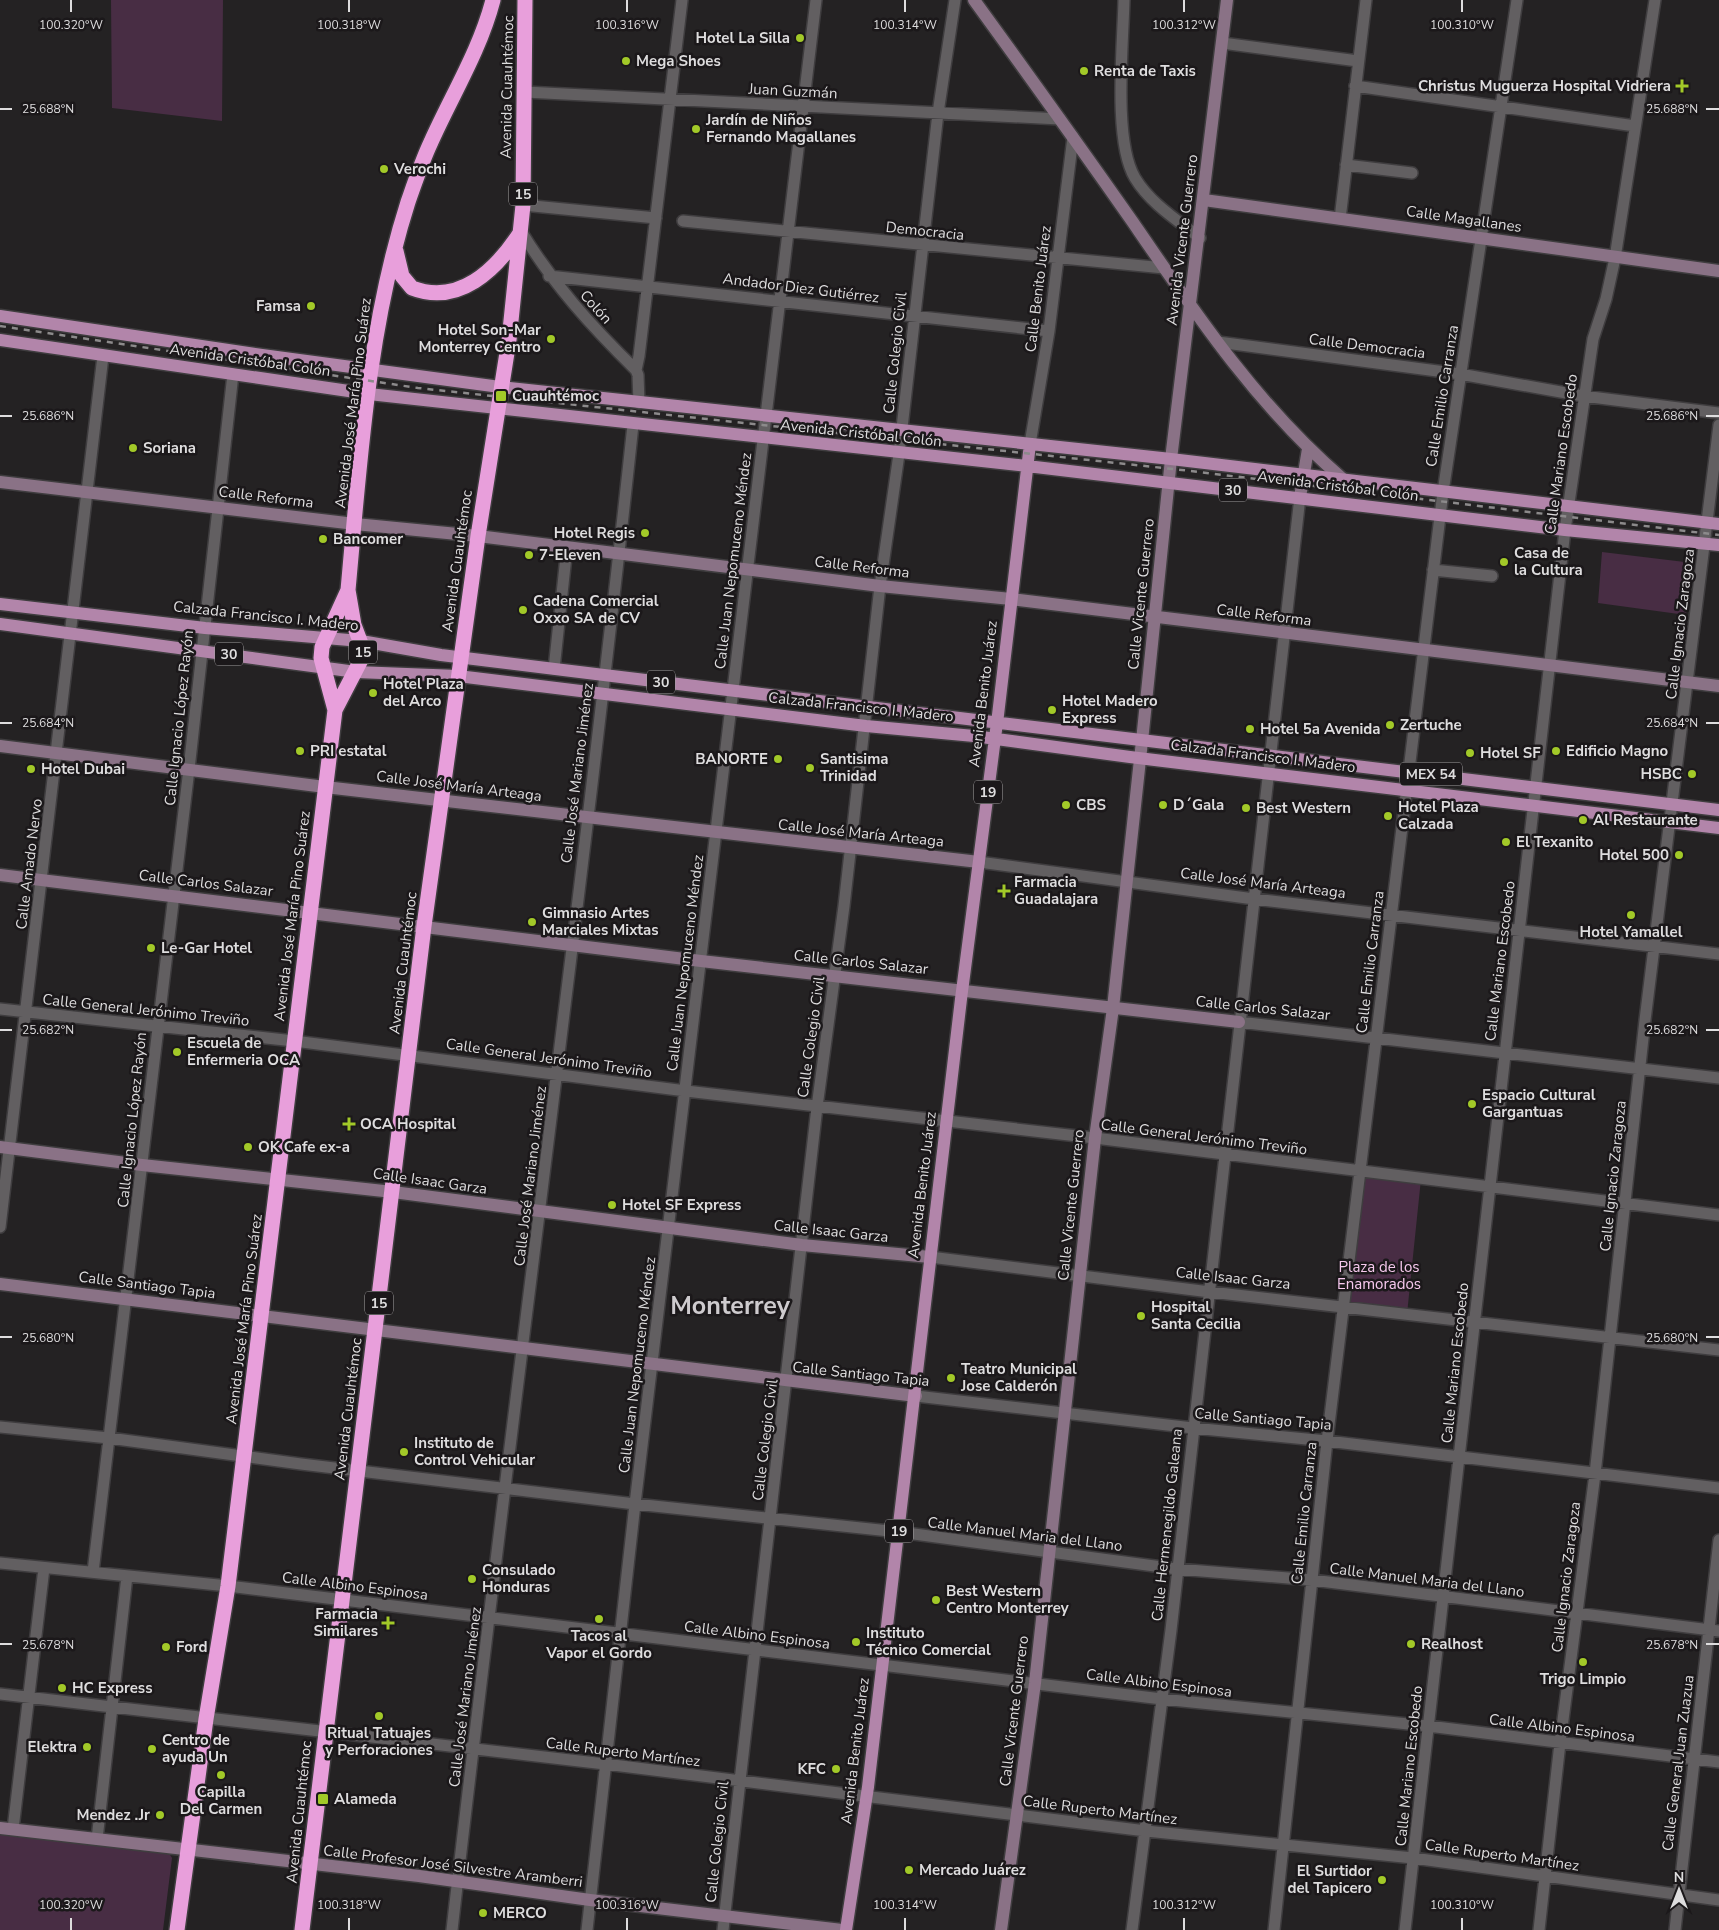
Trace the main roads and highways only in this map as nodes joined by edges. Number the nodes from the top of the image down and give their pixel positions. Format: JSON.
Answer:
{"nodes":[{"id":1,"x":493,"y":0,"type":"edge"},
{"id":2,"x":525,"y":0,"type":"edge"},
{"id":3,"x":521,"y":231,"type":"junction"},
{"id":4,"x":395,"y":244,"type":"junction"},
{"id":5,"x":0,"y":316,"type":"edge"},
{"id":6,"x":0,"y":340,"type":"edge"},
{"id":7,"x":371,"y":370,"type":"junction"},
{"id":8,"x":500,"y":387,"type":"junction"},
{"id":9,"x":369,"y":394,"type":"junction"},
{"id":10,"x":498,"y":408,"type":"junction"},
{"id":11,"x":1030,"y":444,"type":"junction"},
{"id":12,"x":1026,"y":466,"type":"junction"},
{"id":13,"x":1713,"y":524,"type":"edge"},
{"id":14,"x":1719,"y":545,"type":"edge"},
{"id":15,"x":348,"y":590,"type":"junction"},
{"id":16,"x":0,"y":604,"type":"edge"},
{"id":17,"x":0,"y":624,"type":"edge"},
{"id":18,"x":325,"y":637,"type":"junction"},
{"id":19,"x":361,"y":642,"type":"junction"},
{"id":20,"x":460,"y":658,"type":"junction"},
{"id":21,"x":324,"y":668,"type":"junction"},
{"id":22,"x":356,"y":672,"type":"junction"},
{"id":23,"x":458,"y":676,"type":"junction"},
{"id":24,"x":335,"y":710,"type":"junction"},
{"id":25,"x":998,"y":721,"type":"junction"},
{"id":26,"x":995,"y":739,"type":"junction"},
{"id":27,"x":1719,"y":810,"type":"edge"},
{"id":28,"x":1719,"y":828,"type":"edge"},
{"id":29,"x":177,"y":1930,"type":"edge"},
{"id":30,"x":302,"y":1930,"type":"edge"},
{"id":31,"x":846,"y":1930,"type":"edge"}],
"edges":[{"from":1,"to":4,"type":"highway","name":"Avenida José María Pino Suárez","number":"15"},
{"from":2,"to":3,"type":"highway","name":"Avenida Cuauhtémoc","number":"15"},
{"from":3,"to":4,"type":"highway"},
{"from":3,"to":8,"type":"highway","name":"Avenida Cuauhtémoc","number":"15"},
{"from":4,"to":7,"type":"highway","name":"Avenida José María Pino Suárez","number":"15"},
{"from":5,"to":7,"type":"main road","name":"Avenida Cristóbal Colón","number":"30"},
{"from":6,"to":9,"type":"main road","name":"Avenida Cristóbal Colón","number":"30"},
{"from":7,"to":8,"type":"main road","name":"Avenida Cristóbal Colón","number":"30"},
{"from":7,"to":9,"type":"highway","name":"Avenida José María Pino Suárez","number":"15"},
{"from":8,"to":10,"type":"highway","name":"Avenida Cuauhtémoc","number":"15"},
{"from":8,"to":11,"type":"main road","name":"Avenida Cristóbal Colón","number":"30"},
{"from":9,"to":10,"type":"main road","name":"Avenida Cristóbal Colón","number":"30"},
{"from":9,"to":15,"type":"highway","name":"Avenida José María Pino Suárez","number":"15"},
{"from":10,"to":12,"type":"main road","name":"Avenida Cristóbal Colón","number":"30"},
{"from":10,"to":20,"type":"highway","name":"Avenida Cuauhtémoc","number":"15"},
{"from":11,"to":12,"type":"main road","name":"Avenida Benito Juárez","number":"19"},
{"from":11,"to":13,"type":"main road","name":"Avenida Cristóbal Colón","number":"30"},
{"from":12,"to":14,"type":"main road","name":"Avenida Cristóbal Colón","number":"30"},
{"from":12,"to":25,"type":"main road","name":"Avenida Benito Juárez","number":"19"},
{"from":15,"to":18,"type":"highway","name":"Avenida José María Pino Suárez","number":"15"},
{"from":15,"to":19,"type":"highway","name":"Avenida José María Pino Suárez","number":"15"},
{"from":16,"to":18,"type":"main road","name":"Calzada Francisco I. Madero","number":"30"},
{"from":17,"to":21,"type":"main road","name":"Calzada Francisco I. Madero","number":"30"},
{"from":18,"to":19,"type":"main road","name":"Calzada Francisco I. Madero","number":"30"},
{"from":18,"to":21,"type":"highway","name":"Avenida José María Pino Suárez","number":"15"},
{"from":19,"to":20,"type":"main road","name":"Calzada Francisco I. Madero","number":"30"},
{"from":19,"to":22,"type":"highway","name":"Avenida José María Pino Suárez","number":"15"},
{"from":20,"to":23,"type":"highway","name":"Avenida Cuauhtémoc","number":"15"},
{"from":20,"to":25,"type":"main road","name":"Calzada Francisco I. Madero","number":"30"},
{"from":21,"to":22,"type":"main road","name":"Calzada Francisco I. Madero","number":"30"},
{"from":21,"to":24,"type":"highway","name":"Avenida José María Pino Suárez","number":"15"},
{"from":22,"to":23,"type":"main road","name":"Calzada Francisco I. Madero","number":"30"},
{"from":22,"to":24,"type":"highway","name":"Avenida José María Pino Suárez","number":"15"},
{"from":23,"to":26,"type":"main road","name":"Calzada Francisco I. Madero","number":"30"},
{"from":23,"to":30,"type":"highway","name":"Avenida Cuauhtémoc","number":"15"},
{"from":24,"to":29,"type":"highway","name":"Avenida José María Pino Suárez","number":"15"},
{"from":25,"to":26,"type":"main road","name":"Avenida Benito Juárez","number":"19"},
{"from":25,"to":27,"type":"main road","name":"Calzada Francisco I. Madero","number":"MEX 54"},
{"from":26,"to":28,"type":"main road","name":"Calzada Francisco I. Madero","number":"MEX 54"},
{"from":26,"to":31,"type":"main road","name":"Avenida Benito Juárez","number":"19"}]}
